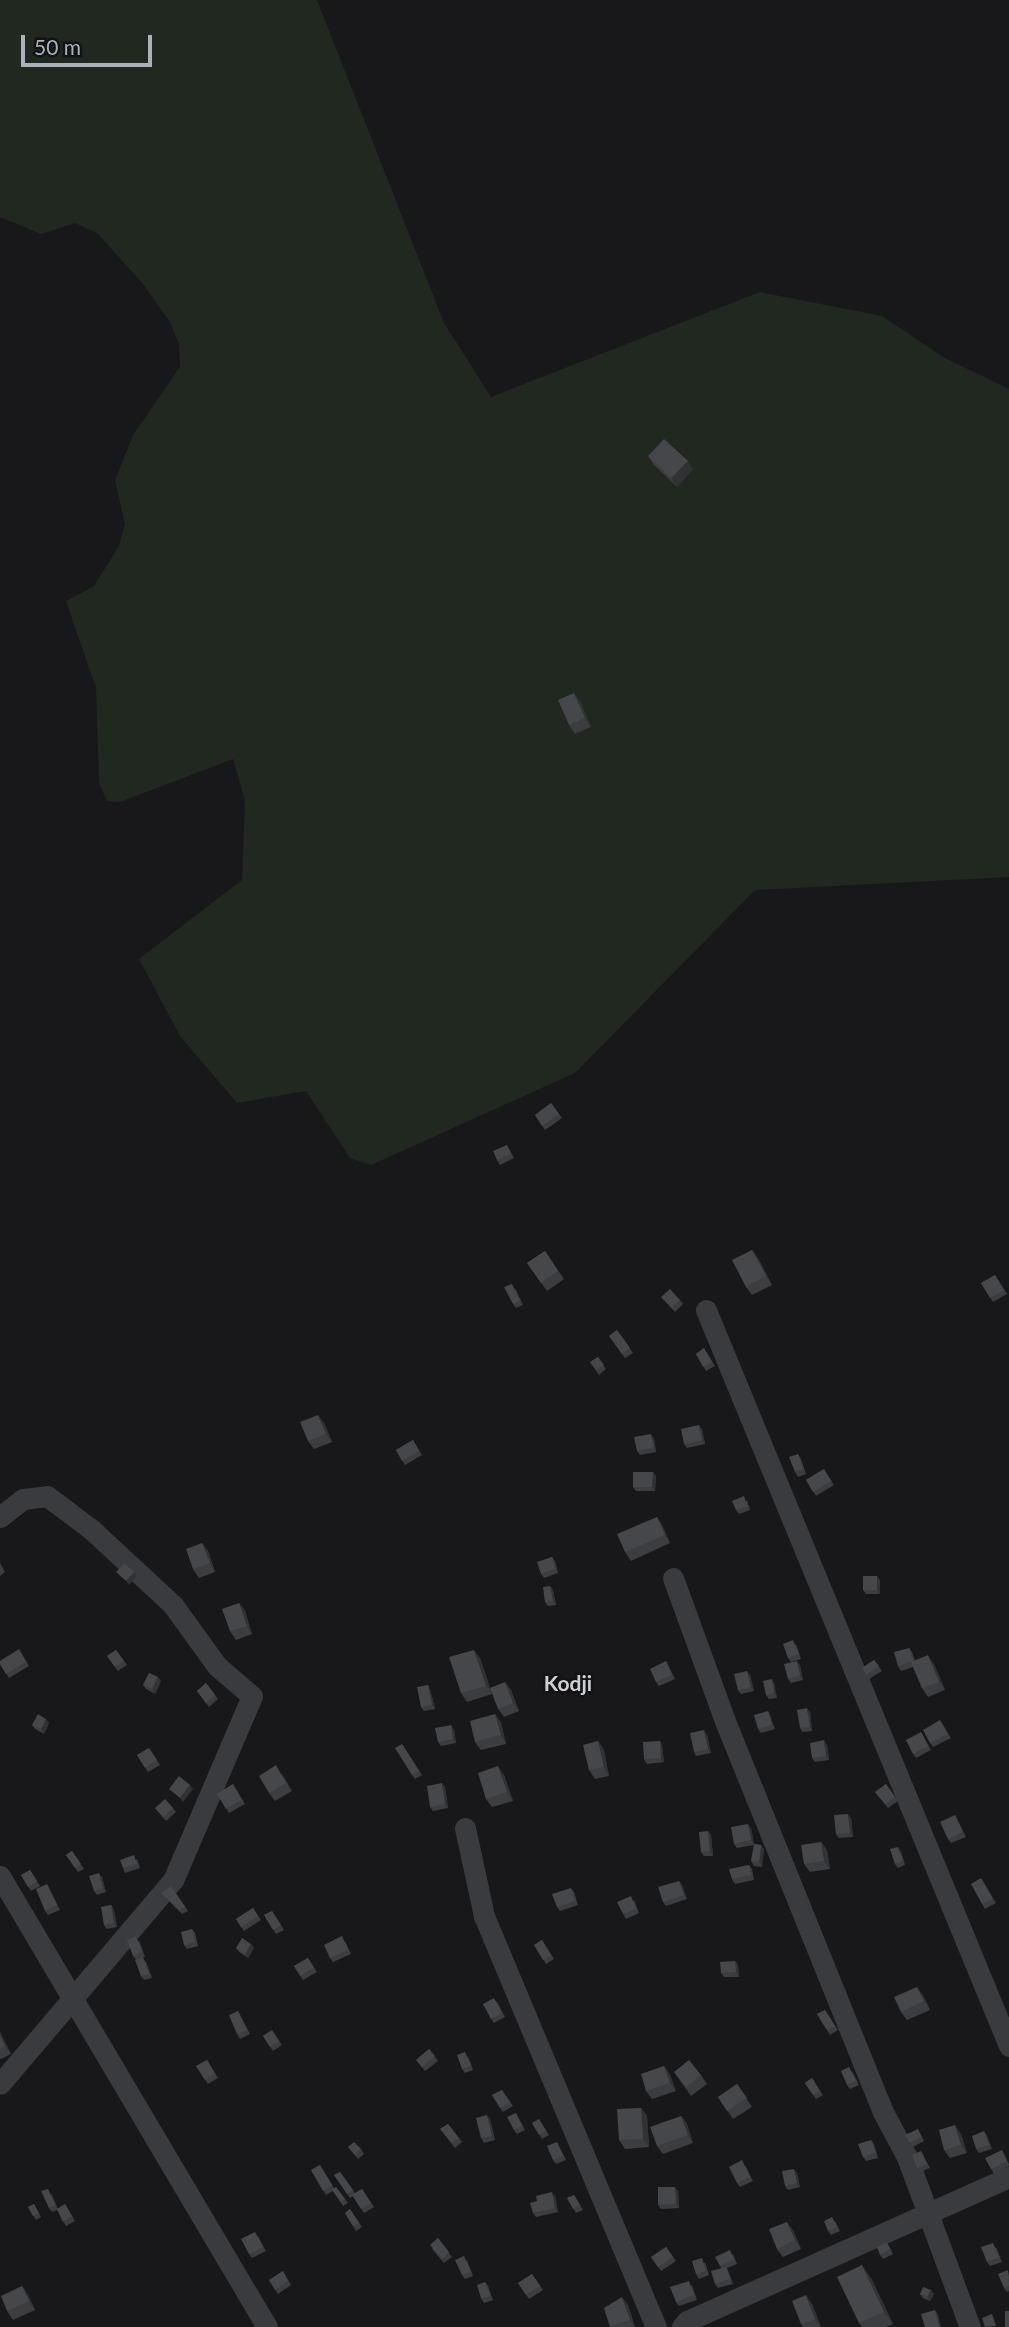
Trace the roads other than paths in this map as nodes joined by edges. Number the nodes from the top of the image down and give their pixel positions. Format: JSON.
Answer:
{"nodes":[{"id":1,"x":706,"y":1310,"type":"dead end"},
{"id":2,"x":0,"y":1517,"type":"edge"},
{"id":3,"x":673,"y":1578,"type":"dead end"},
{"id":4,"x":465,"y":1828,"type":"dead end"},
{"id":5,"x":0,"y":1876,"type":"edge"},
{"id":6,"x":75,"y":1999,"type":"junction"},
{"id":7,"x":1009,"y":2046,"type":"edge"},
{"id":8,"x":0,"y":2084,"type":"edge"},
{"id":9,"x":1009,"y":2177,"type":"edge"},
{"id":10,"x":928,"y":2212,"type":"junction"},
{"id":11,"x":267,"y":2327,"type":"edge"},
{"id":12,"x":656,"y":2327,"type":"edge"},
{"id":13,"x":682,"y":2327,"type":"edge"},
{"id":14,"x":970,"y":2327,"type":"edge"}],
"edges":[{"from":1,"to":7,"type":"street"},
{"from":2,"to":6,"type":"street"},
{"from":3,"to":10,"type":"street"},
{"from":4,"to":12,"type":"street"},
{"from":5,"to":6,"type":"street"},
{"from":6,"to":8,"type":"street"},
{"from":6,"to":11,"type":"street"},
{"from":9,"to":10,"type":"street"},
{"from":10,"to":13,"type":"street"},
{"from":10,"to":14,"type":"street"}]}
